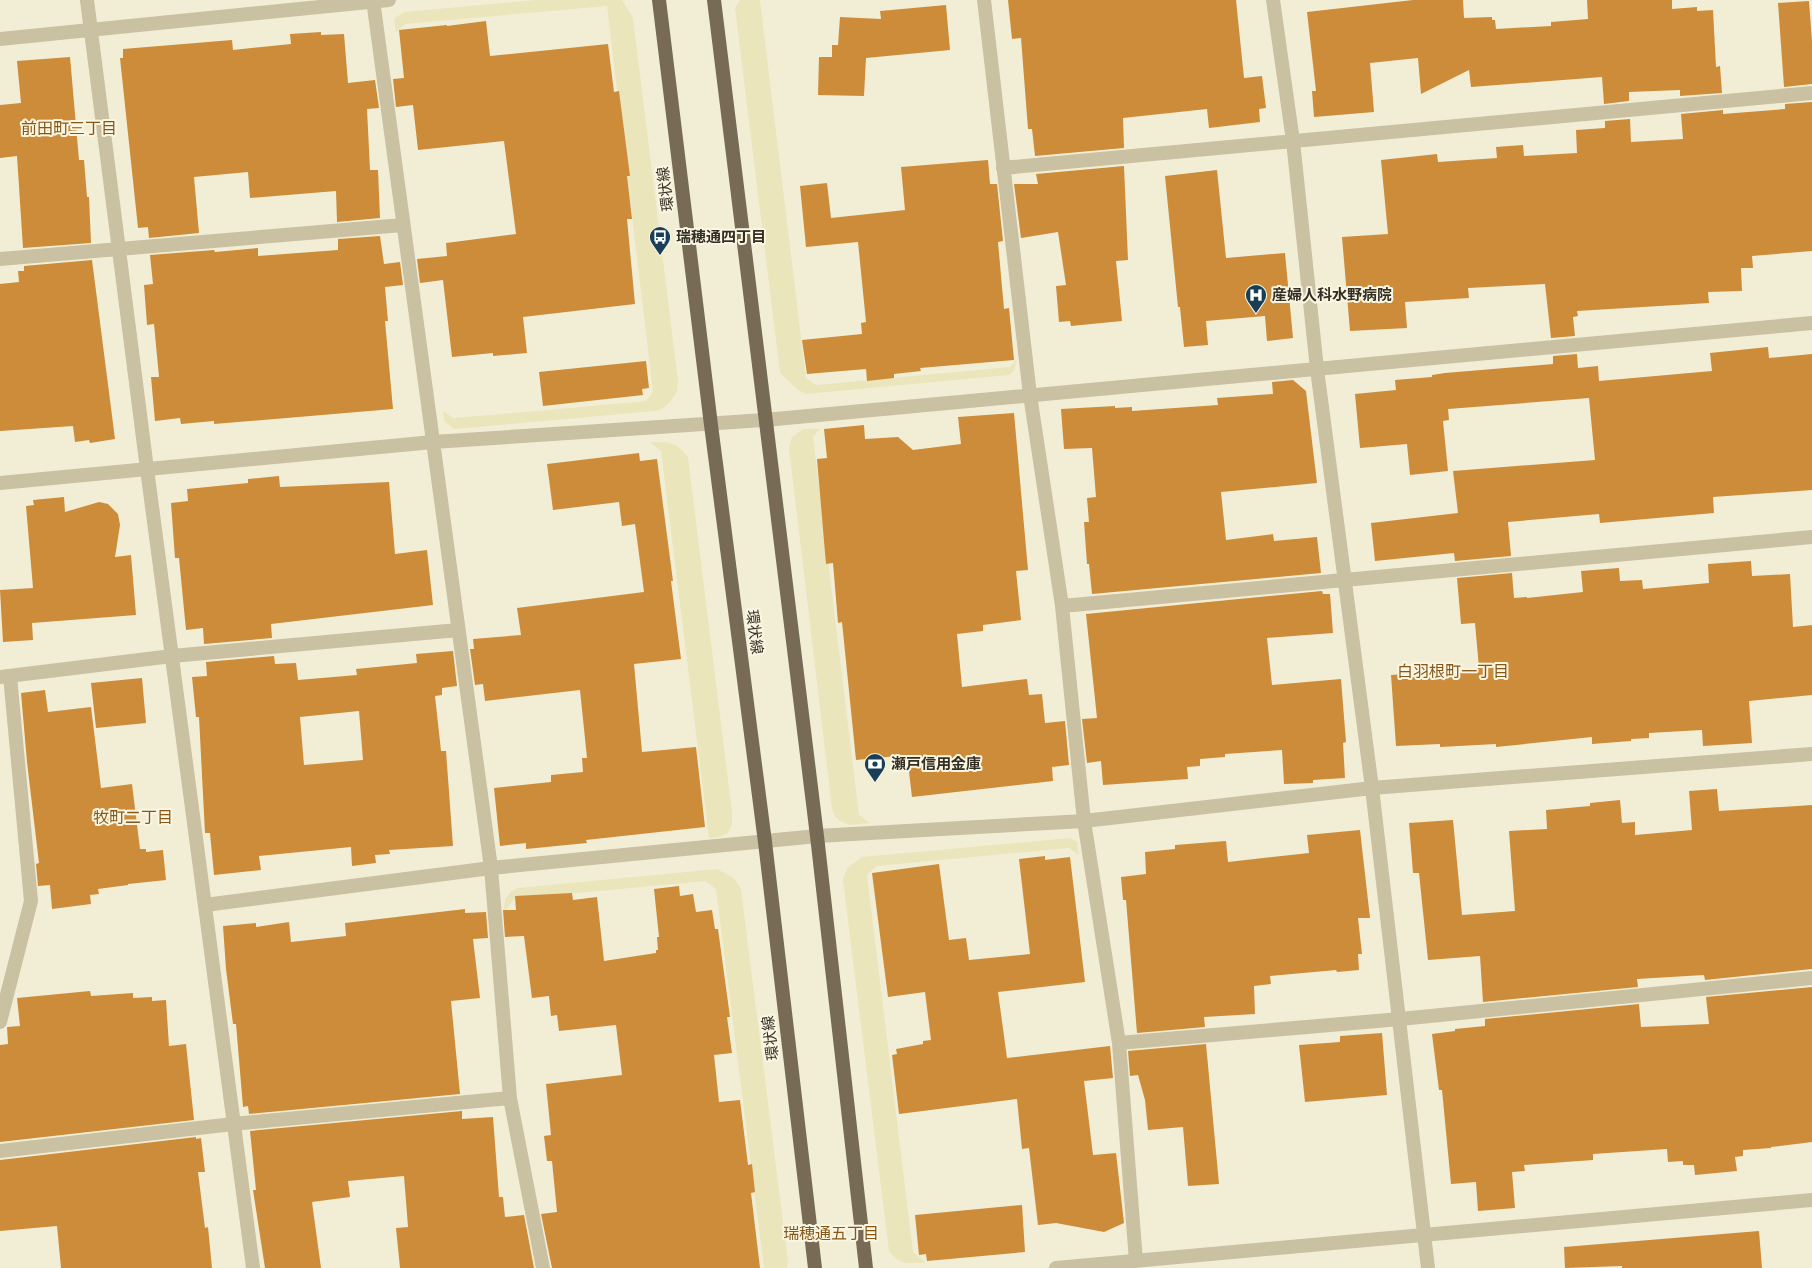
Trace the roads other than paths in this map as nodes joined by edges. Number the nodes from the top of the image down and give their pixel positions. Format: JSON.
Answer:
{"nodes":[{"id":1,"x":88,"y":0,"type":"edge"},
{"id":2,"x":389,"y":0,"type":"edge"},
{"id":3,"x":659,"y":0,"type":"edge"},
{"id":4,"x":714,"y":0,"type":"edge"},
{"id":5,"x":984,"y":0,"type":"edge"},
{"id":6,"x":1273,"y":0,"type":"edge"},
{"id":7,"x":373,"y":1,"type":"edge"},
{"id":8,"x":91,"y":30,"type":"junction"},
{"id":9,"x":0,"y":39,"type":"edge"},
{"id":10,"x":1812,"y":93,"type":"edge"},
{"id":11,"x":1293,"y":141,"type":"junction"},
{"id":12,"x":1003,"y":168,"type":"junction"},
{"id":13,"x":403,"y":225,"type":"junction"},
{"id":14,"x":119,"y":249,"type":"junction"},
{"id":15,"x":0,"y":259,"type":"edge"},
{"id":16,"x":1812,"y":323,"type":"edge"},
{"id":17,"x":1317,"y":369,"type":"junction"},
{"id":18,"x":1030,"y":395,"type":"junction"},
{"id":19,"x":765,"y":420,"type":"junction"},
{"id":20,"x":710,"y":425,"type":"junction"},
{"id":21,"x":433,"y":442,"type":"junction"},
{"id":22,"x":147,"y":469,"type":"junction"},
{"id":23,"x":0,"y":484,"type":"edge"},
{"id":24,"x":1812,"y":537,"type":"edge"},
{"id":25,"x":1345,"y":580,"type":"junction"},
{"id":26,"x":1062,"y":606,"type":"junction"},
{"id":27,"x":458,"y":630,"type":"junction"},
{"id":28,"x":172,"y":656,"type":"junction"},
{"id":29,"x":5,"y":676,"type":"edge"},
{"id":30,"x":1812,"y":754,"type":"edge"},
{"id":31,"x":1372,"y":788,"type":"junction"},
{"id":32,"x":1084,"y":821,"type":"junction"},
{"id":33,"x":817,"y":836,"type":"junction"},
{"id":34,"x":765,"y":842,"type":"junction"},
{"id":35,"x":491,"y":868,"type":"junction"},
{"id":36,"x":205,"y":905,"type":"junction"},
{"id":37,"x":1812,"y":978,"type":"edge"},
{"id":38,"x":1400,"y":1019,"type":"junction"},
{"id":39,"x":0,"y":1022,"type":"edge"},
{"id":40,"x":1119,"y":1043,"type":"junction"},
{"id":41,"x":510,"y":1098,"type":"junction"},
{"id":42,"x":234,"y":1124,"type":"junction"},
{"id":43,"x":0,"y":1151,"type":"edge"},
{"id":44,"x":1812,"y":1200,"type":"edge"},
{"id":45,"x":1424,"y":1235,"type":"junction"},
{"id":46,"x":1136,"y":1260,"type":"junction"},
{"id":47,"x":1183,"y":1262,"type":"edge"},
{"id":48,"x":253,"y":1268,"type":"edge"},
{"id":49,"x":543,"y":1268,"type":"edge"},
{"id":50,"x":815,"y":1268,"type":"edge"},
{"id":51,"x":866,"y":1268,"type":"edge"},
{"id":52,"x":1056,"y":1268,"type":"edge"},
{"id":53,"x":1428,"y":1268,"type":"edge"}],
"edges":[{"from":1,"to":8,"type":"street"},
{"from":2,"to":7,"type":"street"},
{"from":3,"to":20,"type":"main road","name":"環状線"},
{"from":4,"to":19,"type":"main road"},
{"from":5,"to":12,"type":"street"},
{"from":6,"to":11,"type":"street"},
{"from":7,"to":8,"type":"street"},
{"from":7,"to":13,"type":"street"},
{"from":8,"to":9,"type":"street"},
{"from":8,"to":14,"type":"street"},
{"from":10,"to":11,"type":"street"},
{"from":11,"to":12,"type":"street"},
{"from":11,"to":17,"type":"street"},
{"from":12,"to":18,"type":"street"},
{"from":13,"to":14,"type":"street"},
{"from":13,"to":21,"type":"street"},
{"from":14,"to":15,"type":"street"},
{"from":14,"to":22,"type":"street"},
{"from":16,"to":17,"type":"street"},
{"from":17,"to":18,"type":"street"},
{"from":17,"to":25,"type":"street"},
{"from":18,"to":19,"type":"street"},
{"from":18,"to":26,"type":"street"},
{"from":19,"to":20,"type":"street"},
{"from":19,"to":33,"type":"main road"},
{"from":20,"to":21,"type":"street"},
{"from":20,"to":34,"type":"main road","name":"環状線"},
{"from":21,"to":22,"type":"street"},
{"from":21,"to":27,"type":"street"},
{"from":22,"to":23,"type":"street"},
{"from":22,"to":28,"type":"street"},
{"from":24,"to":25,"type":"street"},
{"from":25,"to":26,"type":"street"},
{"from":25,"to":31,"type":"street"},
{"from":26,"to":32,"type":"street"},
{"from":27,"to":28,"type":"street"},
{"from":27,"to":35,"type":"street"},
{"from":28,"to":29,"type":"street"},
{"from":28,"to":36,"type":"street"},
{"from":29,"to":39,"type":"street"},
{"from":30,"to":31,"type":"street"},
{"from":31,"to":32,"type":"street"},
{"from":31,"to":38,"type":"street"},
{"from":32,"to":33,"type":"street"},
{"from":32,"to":40,"type":"street"},
{"from":33,"to":34,"type":"street"},
{"from":33,"to":51,"type":"main road"},
{"from":34,"to":35,"type":"street"},
{"from":34,"to":50,"type":"main road","name":"環状線"},
{"from":35,"to":36,"type":"street"},
{"from":35,"to":41,"type":"street"},
{"from":36,"to":42,"type":"street"},
{"from":37,"to":38,"type":"street"},
{"from":38,"to":40,"type":"street"},
{"from":38,"to":45,"type":"street"},
{"from":40,"to":46,"type":"street"},
{"from":41,"to":42,"type":"street"},
{"from":41,"to":49,"type":"street"},
{"from":42,"to":43,"type":"street"},
{"from":42,"to":48,"type":"street"},
{"from":44,"to":45,"type":"street"},
{"from":45,"to":47,"type":"street"},
{"from":45,"to":53,"type":"street"},
{"from":46,"to":47,"type":"street"},
{"from":46,"to":52,"type":"street"}]}
